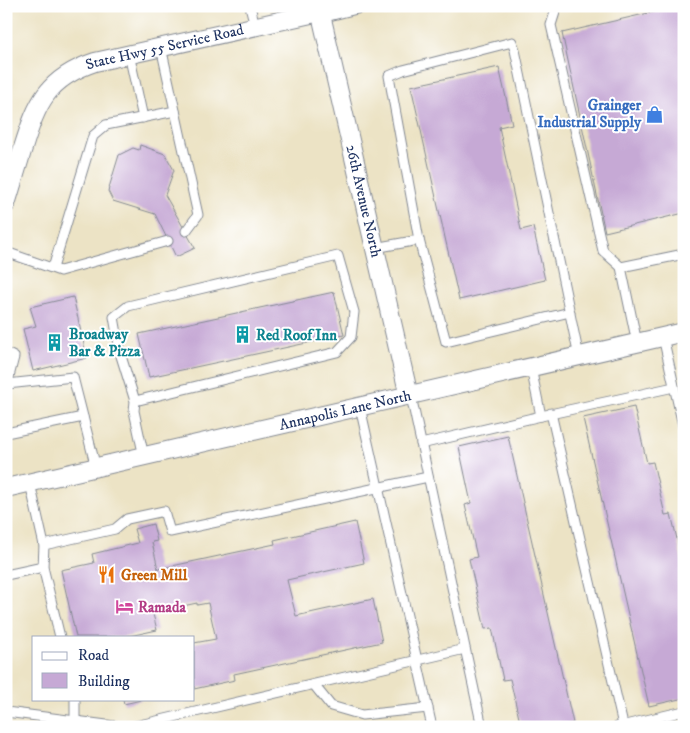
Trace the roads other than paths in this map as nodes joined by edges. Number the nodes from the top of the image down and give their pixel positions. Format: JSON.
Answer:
{"nodes":[{"id":1,"x":250,"y":6,"type":"edge"},
{"id":2,"x":369,"y":6,"type":"edge"},
{"id":3,"x":557,"y":6,"type":"edge"},
{"id":4,"x":320,"y":12,"type":"edge"},
{"id":5,"x":255,"y":26,"type":"junction"},
{"id":6,"x":162,"y":47,"type":"junction"},
{"id":7,"x":129,"y":54,"type":"junction"},
{"id":8,"x":175,"y":111,"type":"junction"},
{"id":9,"x":143,"y":118,"type":"junction"},
{"id":10,"x":6,"y":204,"type":"edge"},
{"id":11,"x":186,"y":231,"type":"dead end"},
{"id":12,"x":419,"y":240,"type":"junction"},
{"id":13,"x":168,"y":241,"type":"dead end"},
{"id":14,"x":374,"y":248,"type":"junction"},
{"id":15,"x":6,"y":252,"type":"edge"},
{"id":16,"x":684,"y":254,"type":"edge"},
{"id":17,"x":52,"y":268,"type":"junction"},
{"id":18,"x":620,"y":268,"type":"junction"},
{"id":19,"x":570,"y":312,"type":"junction"},
{"id":20,"x":684,"y":332,"type":"edge"},
{"id":21,"x":663,"y":337,"type":"junction"},
{"id":22,"x":637,"y":343,"type":"junction"},
{"id":23,"x":6,"y":353,"type":"edge"},
{"id":24,"x":579,"y":357,"type":"junction"},
{"id":25,"x":531,"y":368,"type":"junction"},
{"id":26,"x":7,"y":385,"type":"edge"},
{"id":27,"x":674,"y":387,"type":"junction"},
{"id":28,"x":410,"y":396,"type":"junction"},
{"id":29,"x":135,"y":401,"type":"junction"},
{"id":30,"x":360,"y":408,"type":"junction"},
{"id":31,"x":551,"y":413,"type":"junction"},
{"id":32,"x":541,"y":416,"type":"junction"},
{"id":33,"x":83,"y":417,"type":"junction"},
{"id":34,"x":682,"y":418,"type":"edge"},
{"id":35,"x":684,"y":430,"type":"edge"},
{"id":36,"x":6,"y":433,"type":"edge"},
{"id":37,"x":421,"y":444,"type":"junction"},
{"id":38,"x":144,"y":457,"type":"junction"},
{"id":39,"x":96,"y":468,"type":"junction"},
{"id":40,"x":428,"y":477,"type":"junction"},
{"id":41,"x":30,"y":483,"type":"junction"},
{"id":42,"x":377,"y":487,"type":"junction"},
{"id":43,"x":6,"y":488,"type":"edge"},
{"id":44,"x":44,"y":545,"type":"junction"},
{"id":45,"x":43,"y":567,"type":"junction"},
{"id":46,"x":6,"y":575,"type":"edge"},
{"id":47,"x":60,"y":636,"type":"edge"},
{"id":48,"x":465,"y":649,"type":"junction"},
{"id":49,"x":418,"y":660,"type":"junction"},
{"id":50,"x":314,"y":685,"type":"junction"},
{"id":51,"x":76,"y":700,"type":"edge"},
{"id":52,"x":428,"y":708,"type":"junction"},
{"id":53,"x":684,"y":711,"type":"edge"},
{"id":54,"x":6,"y":712,"type":"edge"},
{"id":55,"x":75,"y":720,"type":"junction"},
{"id":56,"x":620,"y":726,"type":"edge"},
{"id":57,"x":122,"y":727,"type":"edge"},
{"id":58,"x":131,"y":727,"type":"edge"},
{"id":59,"x":432,"y":727,"type":"edge"},
{"id":60,"x":482,"y":727,"type":"edge"}],
"edges":[{"from":1,"to":5,"type":"lane"},
{"from":2,"to":4,"type":"lane"},
{"from":3,"to":18,"type":"lane"},
{"from":4,"to":5,"type":"street","name":"State Hwy 55 Service Road"},
{"from":4,"to":14,"type":"street","name":"26th Avenue North"},
{"from":5,"to":6,"type":"street","name":"State Hwy 55 Service Road"},
{"from":6,"to":7,"type":"street","name":"State Hwy 55 Service Road"},
{"from":6,"to":8,"type":"lane"},
{"from":7,"to":9,"type":"lane"},
{"from":7,"to":10,"type":"street","name":"State Hwy 55 Service Road"},
{"from":8,"to":9,"type":"lane"},
{"from":8,"to":11,"type":"lane"},
{"from":9,"to":17,"type":"lane"},
{"from":12,"to":14,"type":"lane"},
{"from":12,"to":19,"type":"lane"},
{"from":12,"to":19,"type":"lane"},
{"from":13,"to":17,"type":"lane"},
{"from":14,"to":28,"type":"street","name":"26th Avenue North"},
{"from":15,"to":17,"type":"lane"},
{"from":16,"to":18,"type":"lane"},
{"from":18,"to":22,"type":"lane"},
{"from":19,"to":24,"type":"lane"},
{"from":20,"to":21,"type":"street","name":"Annapolis Lane North"},
{"from":21,"to":22,"type":"street","name":"Annapolis Lane North"},
{"from":21,"to":27,"type":"lane"},
{"from":22,"to":24,"type":"street","name":"Annapolis Lane North"},
{"from":23,"to":26,"type":"lane"},
{"from":24,"to":25,"type":"street","name":"Annapolis Lane North"},
{"from":25,"to":28,"type":"street","name":"Annapolis Lane North"},
{"from":25,"to":32,"type":"lane"},
{"from":26,"to":33,"type":"lane"},
{"from":27,"to":31,"type":"lane"},
{"from":27,"to":34,"type":"lane"},
{"from":28,"to":30,"type":"street","name":"Annapolis Lane North"},
{"from":28,"to":37,"type":"lane"},
{"from":29,"to":29,"type":"lane"},
{"from":29,"to":38,"type":"lane"},
{"from":30,"to":38,"type":"street","name":"Annapolis Lane North"},
{"from":30,"to":42,"type":"lane"},
{"from":31,"to":32,"type":"lane"},
{"from":31,"to":56,"type":"lane"},
{"from":32,"to":37,"type":"lane"},
{"from":33,"to":36,"type":"lane"},
{"from":33,"to":39,"type":"lane"},
{"from":34,"to":35,"type":"lane"},
{"from":37,"to":40,"type":"lane"},
{"from":38,"to":39,"type":"street","name":"Annapolis Lane North"},
{"from":39,"to":41,"type":"street","name":"Annapolis Lane North"},
{"from":40,"to":42,"type":"lane"},
{"from":40,"to":48,"type":"lane"},
{"from":41,"to":43,"type":"street","name":"Annapolis Lane North"},
{"from":41,"to":44,"type":"lane"},
{"from":42,"to":44,"type":"lane"},
{"from":42,"to":49,"type":"lane"},
{"from":44,"to":45,"type":"lane"},
{"from":45,"to":46,"type":"lane"},
{"from":45,"to":47,"type":"lane"},
{"from":48,"to":49,"type":"lane"},
{"from":48,"to":60,"type":"lane"},
{"from":49,"to":50,"type":"lane"},
{"from":49,"to":52,"type":"lane"},
{"from":50,"to":52,"type":"lane"},
{"from":50,"to":58,"type":"lane"},
{"from":51,"to":55,"type":"lane"},
{"from":52,"to":59,"type":"lane"},
{"from":53,"to":56,"type":"lane"},
{"from":54,"to":55,"type":"lane"},
{"from":55,"to":57,"type":"lane"}]}
